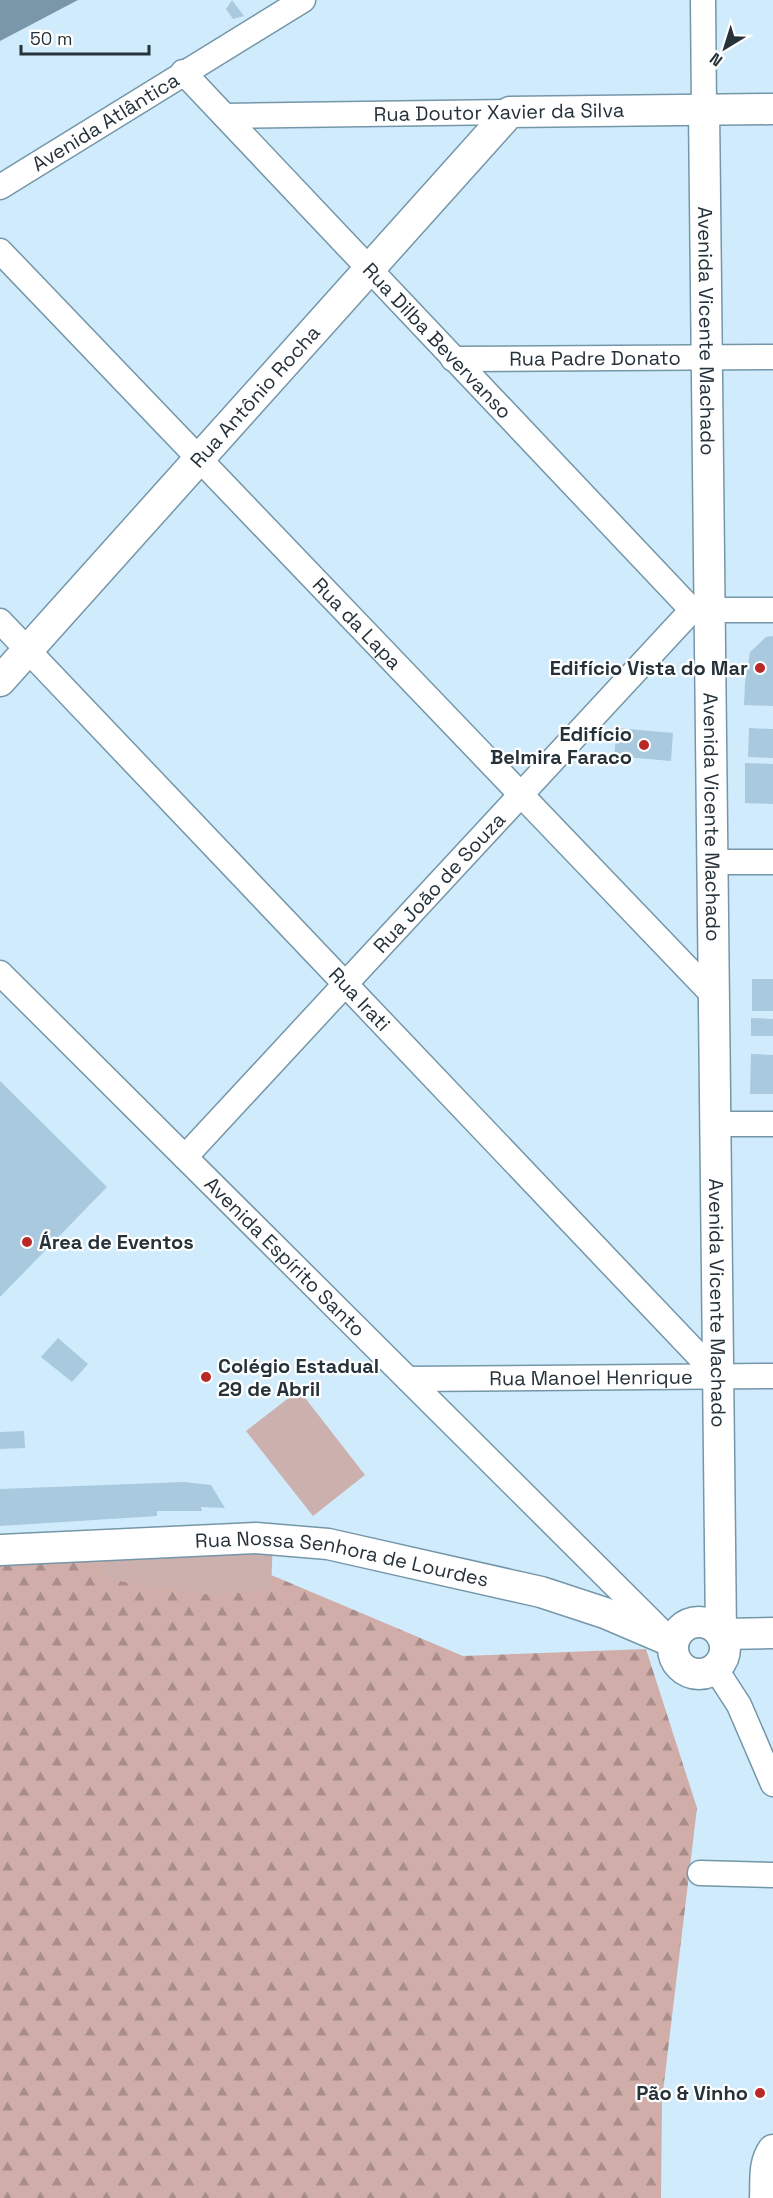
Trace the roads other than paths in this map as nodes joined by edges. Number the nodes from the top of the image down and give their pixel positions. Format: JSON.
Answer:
{"nodes":[{"id":1,"x":303,"y":0,"type":"edge"},
{"id":2,"x":703,"y":0,"type":"edge"},
{"id":3,"x":183,"y":72,"type":"junction"},
{"id":4,"x":773,"y":108,"type":"edge"},
{"id":5,"x":704,"y":109,"type":"junction"},
{"id":6,"x":510,"y":112,"type":"junction"},
{"id":7,"x":225,"y":116,"type":"junction"},
{"id":8,"x":0,"y":187,"type":"edge"},
{"id":9,"x":0,"y":251,"type":"edge"},
{"id":10,"x":369,"y":269,"type":"junction"},
{"id":11,"x":707,"y":357,"type":"junction"},
{"id":12,"x":773,"y":357,"type":"edge"},
{"id":13,"x":453,"y":359,"type":"junction"},
{"id":14,"x":199,"y":459,"type":"junction"},
{"id":15,"x":701,"y":610,"type":"junction"},
{"id":16,"x":773,"y":610,"type":"edge"},
{"id":17,"x":0,"y":621,"type":"edge"},
{"id":18,"x":28,"y":650,"type":"junction"},
{"id":19,"x":0,"y":681,"type":"edge"},
{"id":20,"x":521,"y":795,"type":"junction"},
{"id":21,"x":712,"y":862,"type":"junction"},
{"id":22,"x":773,"y":862,"type":"edge"},
{"id":23,"x":0,"y":973,"type":"edge"},
{"id":24,"x":345,"y":984,"type":"junction"},
{"id":25,"x":714,"y":996,"type":"junction"},
{"id":26,"x":715,"y":1124,"type":"junction"},
{"id":27,"x":773,"y":1124,"type":"edge"},
{"id":28,"x":185,"y":1157,"type":"junction"},
{"id":29,"x":718,"y":1376,"type":"junction"},
{"id":30,"x":773,"y":1376,"type":"edge"},
{"id":31,"x":408,"y":1379,"type":"junction"},
{"id":32,"x":0,"y":1550,"type":"edge"},
{"id":33,"x":773,"y":1633,"type":"edge"},
{"id":34,"x":721,"y":1634,"type":"junction"},
{"id":35,"x":673,"y":1642,"type":"junction"},
{"id":36,"x":715,"y":1668,"type":"junction"},
{"id":37,"x":773,"y":1784,"type":"edge"},
{"id":38,"x":699,"y":1873,"type":"dead end"},
{"id":39,"x":773,"y":1875,"type":"edge"},
{"id":40,"x":773,"y":2150,"type":"edge"},
{"id":41,"x":765,"y":2198,"type":"edge"}],
"edges":[{"from":1,"to":3,"type":"street","name":"Avenida Atlântica"},
{"from":2,"to":5,"type":"street","name":"Avenida Vicente Machado"},
{"from":3,"to":7,"type":"street","name":"Rua Dilba Bevervanso"},
{"from":3,"to":8,"type":"street","name":"Avenida Atlântica"},
{"from":4,"to":5,"type":"main road","name":"Rua Doutor Xavier da Silva"},
{"from":5,"to":6,"type":"main road","name":"Rua Doutor Xavier da Silva"},
{"from":5,"to":11,"type":"main road","name":"Avenida Vicente Machado"},
{"from":6,"to":7,"type":"street","name":"Rua Doutor Xavier da Silva"},
{"from":6,"to":10,"type":"main road","name":"Rua Antônio Rocha"},
{"from":7,"to":10,"type":"street","name":"Rua Dilba Bevervanso"},
{"from":9,"to":14,"type":"street","name":"Rua da Lapa"},
{"from":10,"to":13,"type":"street","name":"Rua Dilba Bevervanso"},
{"from":10,"to":14,"type":"main road","name":"Rua Antônio Rocha"},
{"from":11,"to":12,"type":"street","name":"Rua Padre Donato"},
{"from":11,"to":13,"type":"street","name":"Rua Padre Donato"},
{"from":11,"to":15,"type":"main road","name":"Avenida Vicente Machado"},
{"from":13,"to":15,"type":"street","name":"Rua Dilba Bevervanso"},
{"from":14,"to":18,"type":"main road","name":"Rua Antônio Rocha"},
{"from":14,"to":20,"type":"street","name":"Rua da Lapa"},
{"from":15,"to":16,"type":"street"},
{"from":15,"to":20,"type":"street","name":"Rua João de Souza"},
{"from":15,"to":21,"type":"main road","name":"Avenida Vicente Machado"},
{"from":17,"to":18,"type":"street","name":"Rua Irati"},
{"from":18,"to":19,"type":"main road","name":"Rua Antônio Rocha"},
{"from":18,"to":24,"type":"street","name":"Rua Irati"},
{"from":20,"to":24,"type":"street","name":"Rua João de Souza"},
{"from":20,"to":25,"type":"street","name":"Rua da Lapa"},
{"from":21,"to":22,"type":"street"},
{"from":21,"to":25,"type":"main road","name":"Avenida Vicente Machado"},
{"from":23,"to":28,"type":"street","name":"Avenida Espírito Santo"},
{"from":24,"to":28,"type":"street","name":"Rua João de Souza"},
{"from":24,"to":29,"type":"street","name":"Rua Irati"},
{"from":25,"to":26,"type":"main road","name":"Avenida Vicente Machado"},
{"from":26,"to":27,"type":"street"},
{"from":26,"to":29,"type":"main road","name":"Avenida Vicente Machado"},
{"from":28,"to":31,"type":"street","name":"Avenida Espírito Santo"},
{"from":29,"to":30,"type":"street","name":"Rua Manoel Henrique"},
{"from":29,"to":31,"type":"street","name":"Rua Manoel Henrique"},
{"from":29,"to":34,"type":"main road","name":"Avenida Vicente Machado"},
{"from":31,"to":35,"type":"street","name":"Avenida Espírito Santo"},
{"from":32,"to":35,"type":"main road","name":"Rua Nossa Senhora de Lourdes"},
{"from":33,"to":34,"type":"main road"},
{"from":34,"to":35,"type":"main road"},
{"from":34,"to":36,"type":"main road"},
{"from":35,"to":36,"type":"main road"},
{"from":36,"to":37,"type":"street"},
{"from":38,"to":39,"type":"street"},
{"from":40,"to":41,"type":"main road"}]}
